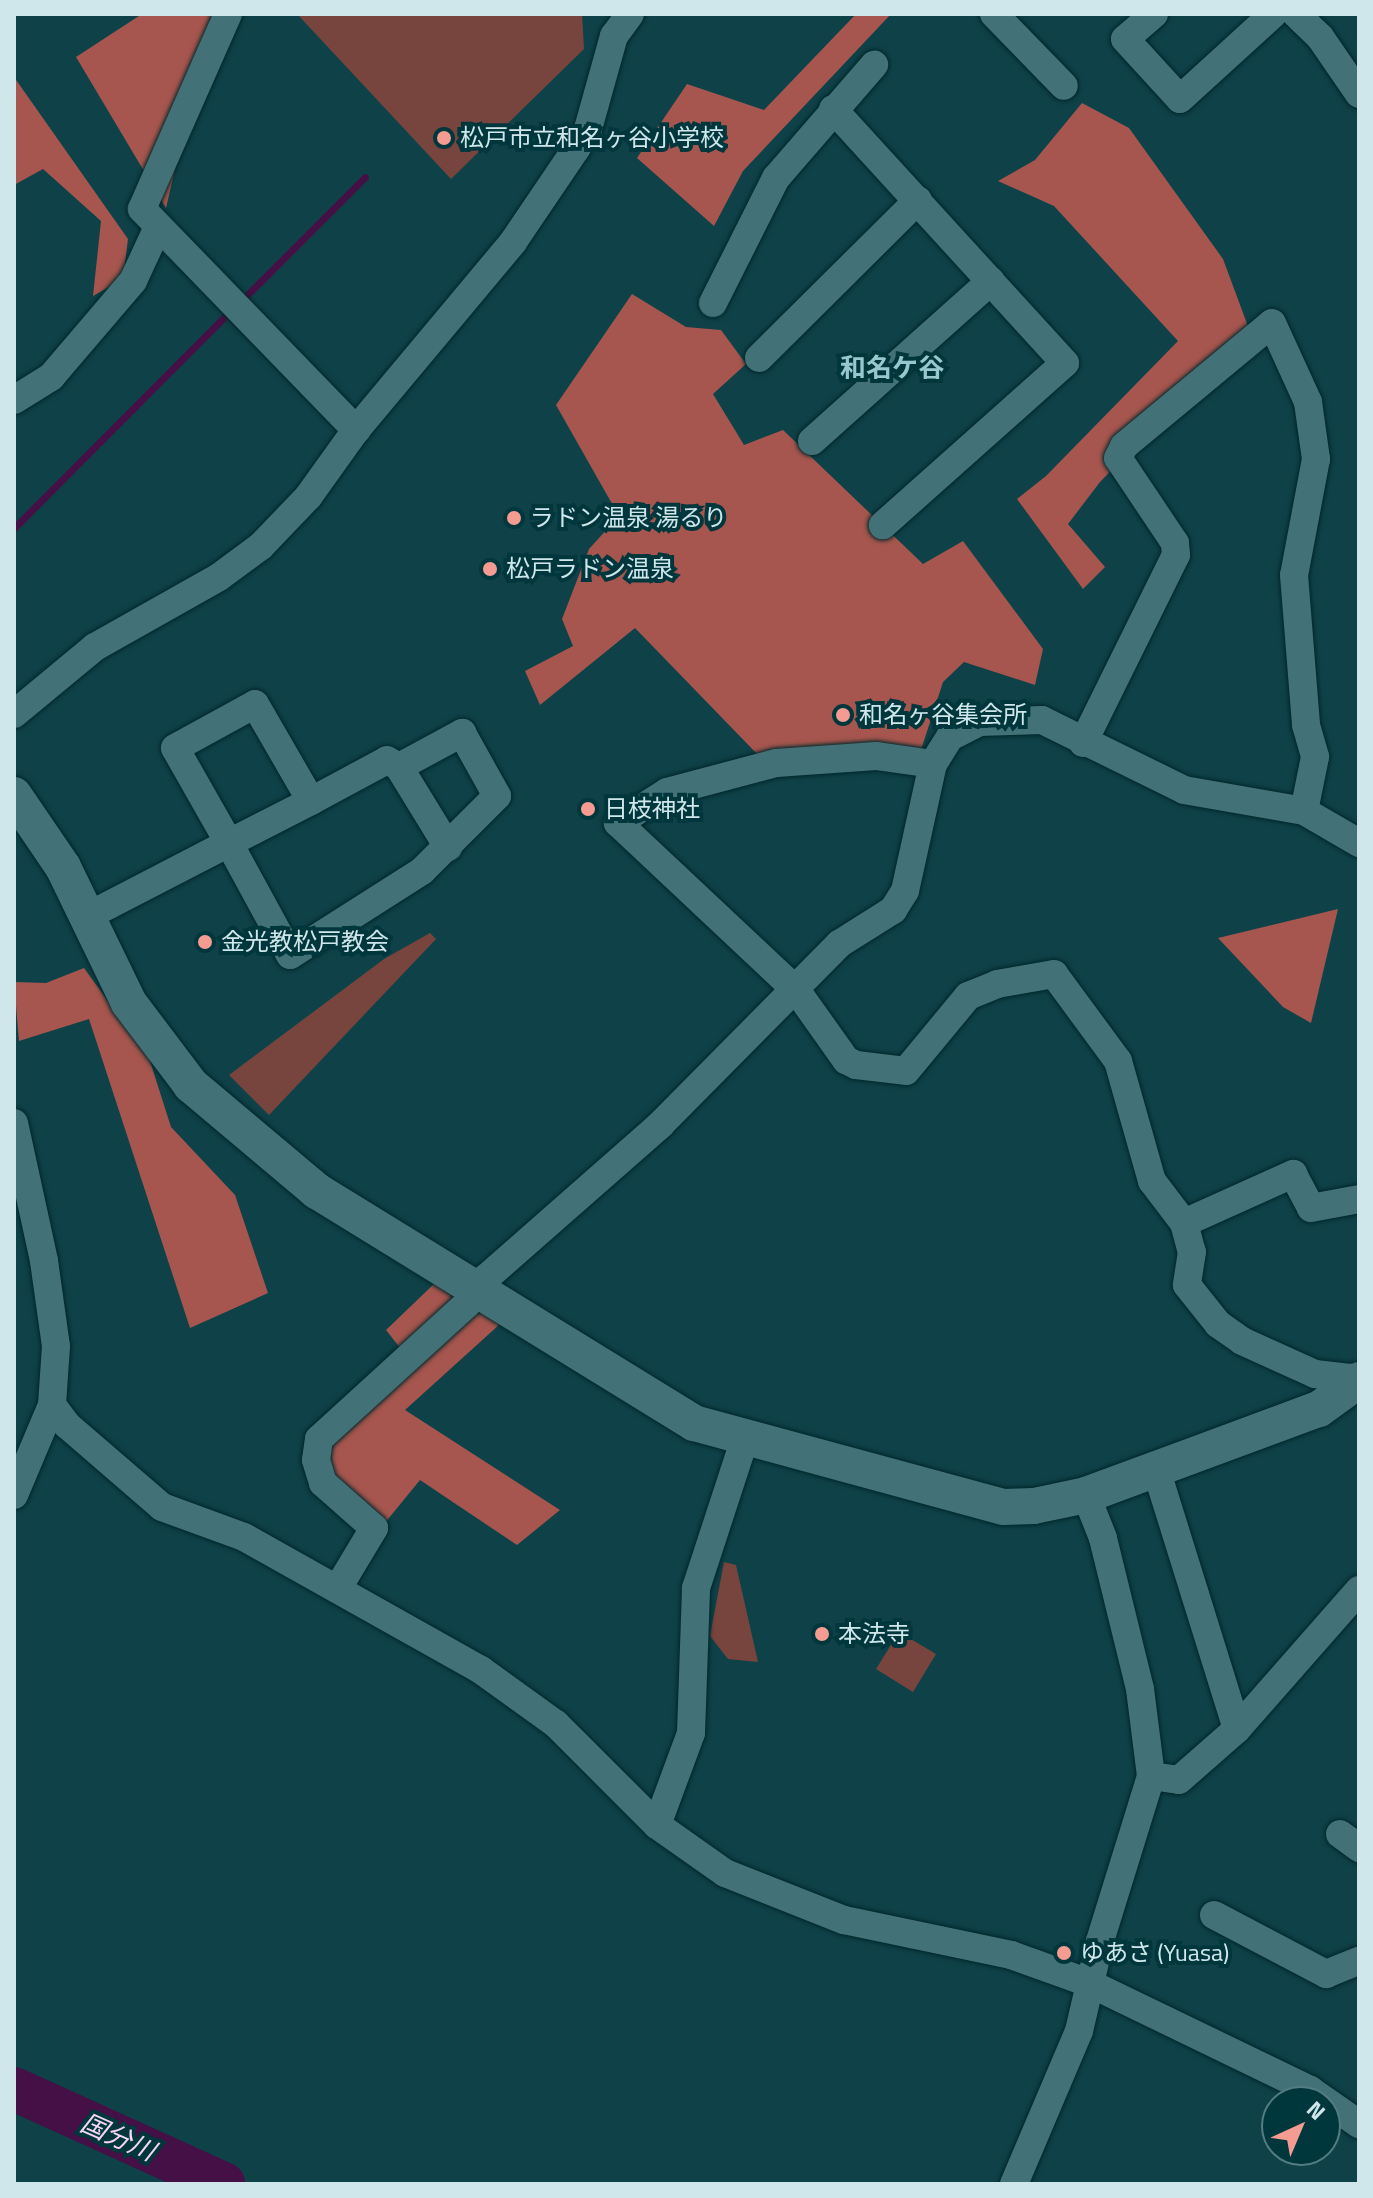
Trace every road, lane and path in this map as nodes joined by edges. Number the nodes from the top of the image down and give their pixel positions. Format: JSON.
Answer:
{"nodes":[{"id":1,"x":228,"y":14,"type":"edge"},
{"id":2,"x":630,"y":14,"type":"edge"},
{"id":3,"x":994,"y":14,"type":"edge"},
{"id":4,"x":1154,"y":14,"type":"edge"},
{"id":5,"x":1273,"y":14,"type":"edge"},
{"id":6,"x":1296,"y":14,"type":"edge"},
{"id":7,"x":874,"y":65,"type":"dead end"},
{"id":8,"x":1064,"y":86,"type":"dead end"},
{"id":9,"x":1359,"y":94,"type":"edge"},
{"id":10,"x":833,"y":109,"type":"junction"},
{"id":11,"x":918,"y":200,"type":"junction"},
{"id":12,"x":158,"y":227,"type":"junction"},
{"id":13,"x":991,"y":281,"type":"junction"},
{"id":14,"x":713,"y":303,"type":"dead end"},
{"id":15,"x":759,"y":358,"type":"dead end"},
{"id":16,"x":14,"y":400,"type":"edge"},
{"id":17,"x":356,"y":430,"type":"junction"},
{"id":18,"x":812,"y":441,"type":"dead end"},
{"id":19,"x":883,"y":525,"type":"dead end"},
{"id":20,"x":14,"y":714,"type":"edge"},
{"id":21,"x":1083,"y":743,"type":"junction"},
{"id":22,"x":933,"y":764,"type":"junction"},
{"id":23,"x":399,"y":767,"type":"junction"},
{"id":24,"x":15,"y":800,"type":"edge"},
{"id":25,"x":311,"y":801,"type":"junction"},
{"id":26,"x":1304,"y":811,"type":"junction"},
{"id":27,"x":229,"y":843,"type":"junction"},
{"id":28,"x":1359,"y":843,"type":"edge"},
{"id":29,"x":448,"y":847,"type":"junction"},
{"id":30,"x":86,"y":917,"type":"junction"},
{"id":31,"x":797,"y":991,"type":"junction"},
{"id":32,"x":14,"y":1123,"type":"edge"},
{"id":33,"x":1359,"y":1199,"type":"edge"},
{"id":34,"x":1184,"y":1223,"type":"junction"},
{"id":35,"x":479,"y":1291,"type":"junction"},
{"id":36,"x":1359,"y":1380,"type":"edge"},
{"id":37,"x":52,"y":1405,"type":"junction"},
{"id":38,"x":745,"y":1438,"type":"junction"},
{"id":39,"x":1156,"y":1469,"type":"junction"},
{"id":40,"x":14,"y":1495,"type":"edge"},
{"id":41,"x":1086,"y":1495,"type":"junction"},
{"id":42,"x":338,"y":1588,"type":"junction"},
{"id":43,"x":1359,"y":1590,"type":"edge"},
{"id":44,"x":1237,"y":1729,"type":"junction"},
{"id":45,"x":1151,"y":1776,"type":"junction"},
{"id":46,"x":657,"y":1825,"type":"junction"},
{"id":47,"x":1214,"y":1915,"type":"dead end"},
{"id":48,"x":1359,"y":1961,"type":"edge"},
{"id":49,"x":1089,"y":1983,"type":"junction"},
{"id":50,"x":1359,"y":2124,"type":"edge"},
{"id":51,"x":1014,"y":2184,"type":"edge"}],
"edges":[{"from":1,"to":12,"type":"street"},
{"from":2,"to":17,"type":"street"},
{"from":3,"to":8,"type":"street"},
{"from":4,"to":5,"type":"street"},
{"from":6,"to":9,"type":"street"},
{"from":7,"to":10,"type":"street"},
{"from":10,"to":11,"type":"street"},
{"from":10,"to":14,"type":"street"},
{"from":11,"to":13,"type":"street"},
{"from":11,"to":15,"type":"street"},
{"from":12,"to":16,"type":"street"},
{"from":12,"to":17,"type":"street"},
{"from":13,"to":18,"type":"street"},
{"from":13,"to":19,"type":"street"},
{"from":17,"to":20,"type":"street"},
{"from":21,"to":22,"type":"street"},
{"from":21,"to":26,"type":"street"},
{"from":21,"to":26,"type":"street"},
{"from":22,"to":31,"type":"street"},
{"from":22,"to":31,"type":"street"},
{"from":23,"to":25,"type":"street"},
{"from":23,"to":29,"type":"street"},
{"from":23,"to":29,"type":"street"},
{"from":24,"to":30,"type":"street"},
{"from":25,"to":27,"type":"street"},
{"from":25,"to":27,"type":"street"},
{"from":26,"to":28,"type":"street"},
{"from":27,"to":29,"type":"street"},
{"from":27,"to":30,"type":"street"},
{"from":30,"to":35,"type":"street"},
{"from":31,"to":34,"type":"street"},
{"from":31,"to":35,"type":"street"},
{"from":32,"to":37,"type":"street"},
{"from":33,"to":34,"type":"street"},
{"from":34,"to":36,"type":"street"},
{"from":35,"to":38,"type":"street"},
{"from":35,"to":42,"type":"street"},
{"from":36,"to":39,"type":"street"},
{"from":37,"to":40,"type":"street"},
{"from":37,"to":42,"type":"street"},
{"from":38,"to":41,"type":"street"},
{"from":38,"to":46,"type":"street"},
{"from":39,"to":41,"type":"street"},
{"from":39,"to":44,"type":"street"},
{"from":41,"to":45,"type":"street"},
{"from":42,"to":46,"type":"street"},
{"from":43,"to":44,"type":"street"},
{"from":44,"to":45,"type":"street"},
{"from":45,"to":49,"type":"street"},
{"from":46,"to":49,"type":"street"},
{"from":47,"to":48,"type":"street"},
{"from":49,"to":50,"type":"street"},
{"from":49,"to":51,"type":"street"}]}
